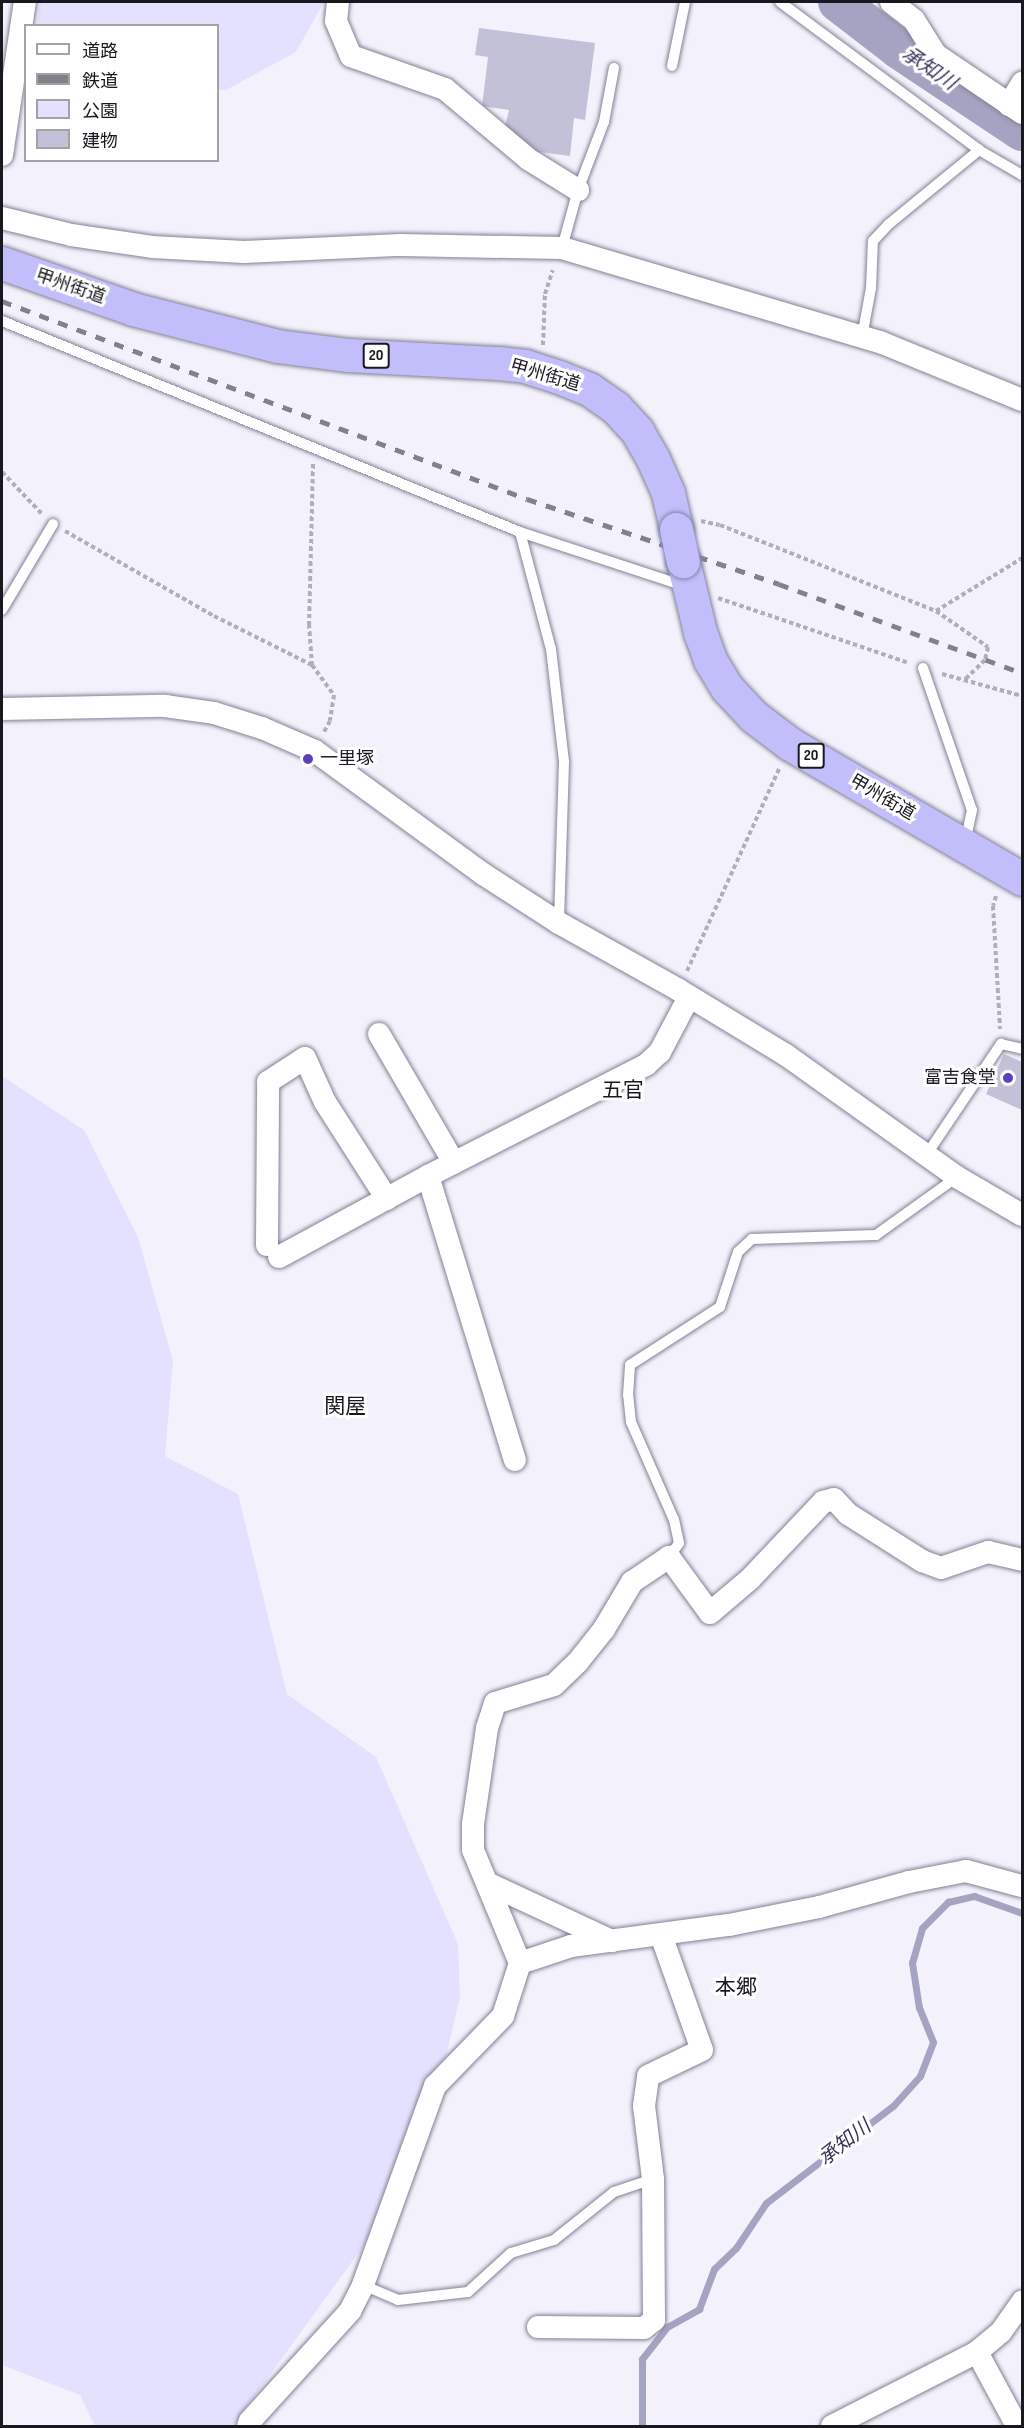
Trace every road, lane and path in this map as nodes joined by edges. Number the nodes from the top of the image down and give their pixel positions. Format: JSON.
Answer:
{"nodes":[{"id":1,"x":25,"y":2,"type":"edge"},
{"id":2,"x":338,"y":2,"type":"edge"},
{"id":3,"x":685,"y":2,"type":"edge"},
{"id":4,"x":780,"y":2,"type":"edge"},
{"id":5,"x":891,"y":2,"type":"edge"},
{"id":6,"x":672,"y":66,"type":"dead end"},
{"id":7,"x":614,"y":68,"type":"dead end"},
{"id":8,"x":1023,"y":83,"type":"edge"},
{"id":9,"x":1016,"y":109,"type":"edge"},
{"id":10,"x":979,"y":150,"type":"junction"},
{"id":11,"x":2,"y":155,"type":"edge"},
{"id":12,"x":1023,"y":175,"type":"edge"},
{"id":13,"x":578,"y":190,"type":"junction"},
{"id":14,"x":2,"y":218,"type":"edge"},
{"id":15,"x":562,"y":248,"type":"junction"},
{"id":16,"x":2,"y":263,"type":"edge"},
{"id":17,"x":2,"y":321,"type":"edge"},
{"id":18,"x":862,"y":337,"type":"junction"},
{"id":19,"x":532,"y":348,"type":"dead end"},
{"id":20,"x":1023,"y":399,"type":"edge"},
{"id":21,"x":313,"y":448,"type":"junction"},
{"id":22,"x":2,"y":472,"type":"edge"},
{"id":23,"x":53,"y":524,"type":"junction"},
{"id":24,"x":676,"y":529,"type":"junction"},
{"id":25,"x":520,"y":532,"type":"junction"},
{"id":26,"x":1023,"y":558,"type":"edge"},
{"id":27,"x":687,"y":574,"type":"junction"},
{"id":28,"x":2,"y":610,"type":"edge"},
{"id":29,"x":936,"y":611,"type":"junction"},
{"id":30,"x":312,"y":665,"type":"junction"},
{"id":31,"x":923,"y":668,"type":"junction"},
{"id":32,"x":964,"y":680,"type":"junction"},
{"id":33,"x":1023,"y":696,"type":"edge"},
{"id":34,"x":2,"y":709,"type":"edge"},
{"id":35,"x":790,"y":744,"type":"junction"},
{"id":36,"x":315,"y":751,"type":"junction"},
{"id":37,"x":964,"y":845,"type":"junction"},
{"id":38,"x":1014,"y":874,"type":"edge"},
{"id":39,"x":559,"y":922,"type":"junction"},
{"id":40,"x":684,"y":994,"type":"junction"},
{"id":41,"x":380,"y":1034,"type":"dead end"},
{"id":42,"x":1001,"y":1044,"type":"junction"},
{"id":43,"x":1023,"y":1049,"type":"edge"},
{"id":44,"x":927,"y":1154,"type":"junction"},
{"id":45,"x":454,"y":1163,"type":"junction"},
{"id":46,"x":428,"y":1176,"type":"junction"},
{"id":47,"x":957,"y":1177,"type":"junction"},
{"id":48,"x":387,"y":1198,"type":"junction"},
{"id":49,"x":1023,"y":1215,"type":"edge"},
{"id":50,"x":515,"y":1460,"type":"dead end"},
{"id":51,"x":669,"y":1557,"type":"junction"},
{"id":52,"x":1023,"y":1560,"type":"edge"},
{"id":53,"x":487,"y":1883,"type":"junction"},
{"id":54,"x":1023,"y":1886,"type":"edge"},
{"id":55,"x":661,"y":1935,"type":"junction"},
{"id":56,"x":612,"y":1941,"type":"junction"},
{"id":57,"x":520,"y":1963,"type":"junction"},
{"id":58,"x":653,"y":2179,"type":"junction"},
{"id":59,"x":363,"y":2285,"type":"junction"},
{"id":60,"x":1023,"y":2302,"type":"edge"},
{"id":61,"x":538,"y":2327,"type":"dead end"},
{"id":62,"x":977,"y":2352,"type":"junction"},
{"id":63,"x":858,"y":2420,"type":"edge"},
{"id":64,"x":248,"y":2427,"type":"edge"},
{"id":65,"x":832,"y":2427,"type":"edge"},
{"id":66,"x":1017,"y":2427,"type":"edge"}],
"edges":[{"from":1,"to":11,"type":"street"},
{"from":2,"to":13,"type":"street"},
{"from":3,"to":6,"type":"lane"},
{"from":4,"to":10,"type":"lane"},
{"from":5,"to":9,"type":"street"},
{"from":7,"to":13,"type":"lane"},
{"from":8,"to":9,"type":"street"},
{"from":10,"to":12,"type":"lane"},
{"from":10,"to":18,"type":"lane"},
{"from":13,"to":15,"type":"lane"},
{"from":14,"to":15,"type":"street"},
{"from":15,"to":18,"type":"street"},
{"from":15,"to":19,"type":"path"},
{"from":16,"to":24,"type":"highway","name":"甲州街道","number":"20"},
{"from":17,"to":21,"type":"lane"},
{"from":18,"to":20,"type":"street"},
{"from":21,"to":25,"type":"lane"},
{"from":21,"to":30,"type":"path"},
{"from":22,"to":23,"type":"path"},
{"from":23,"to":28,"type":"lane"},
{"from":23,"to":30,"type":"path"},
{"from":24,"to":27,"type":"highway","name":"甲州街道","number":"20","bridge":true},
{"from":24,"to":29,"type":"path"},
{"from":25,"to":27,"type":"lane"},
{"from":25,"to":39,"type":"lane"},
{"from":26,"to":29,"type":"path"},
{"from":27,"to":31,"type":"path"},
{"from":27,"to":35,"type":"highway","name":"甲州街道","number":"20"},
{"from":29,"to":32,"type":"path"},
{"from":30,"to":36,"type":"path"},
{"from":31,"to":32,"type":"path"},
{"from":31,"to":37,"type":"lane"},
{"from":32,"to":33,"type":"path"},
{"from":34,"to":36,"type":"street"},
{"from":35,"to":37,"type":"highway","name":"甲州街道","number":"20"},
{"from":35,"to":40,"type":"path"},
{"from":36,"to":39,"type":"street"},
{"from":37,"to":38,"type":"highway","name":"甲州街道","number":"20"},
{"from":38,"to":42,"type":"path"},
{"from":39,"to":40,"type":"street"},
{"from":40,"to":44,"type":"street"},
{"from":40,"to":45,"type":"street"},
{"from":41,"to":45,"type":"street"},
{"from":42,"to":43,"type":"lane"},
{"from":42,"to":44,"type":"lane"},
{"from":44,"to":47,"type":"street"},
{"from":45,"to":46,"type":"street"},
{"from":46,"to":48,"type":"street"},
{"from":46,"to":50,"type":"street"},
{"from":47,"to":49,"type":"street"},
{"from":47,"to":51,"type":"lane"},
{"from":48,"to":48,"type":"street"},
{"from":51,"to":52,"type":"street"},
{"from":51,"to":53,"type":"street"},
{"from":53,"to":56,"type":"street"},
{"from":53,"to":57,"type":"street"},
{"from":54,"to":55,"type":"street"},
{"from":55,"to":56,"type":"street"},
{"from":55,"to":58,"type":"street"},
{"from":56,"to":57,"type":"street"},
{"from":57,"to":59,"type":"street"},
{"from":58,"to":59,"type":"lane"},
{"from":58,"to":61,"type":"street"},
{"from":59,"to":64,"type":"street"},
{"from":60,"to":62,"type":"street"},
{"from":62,"to":63,"type":"street"},
{"from":62,"to":66,"type":"street"},
{"from":63,"to":65,"type":"street"}]}
